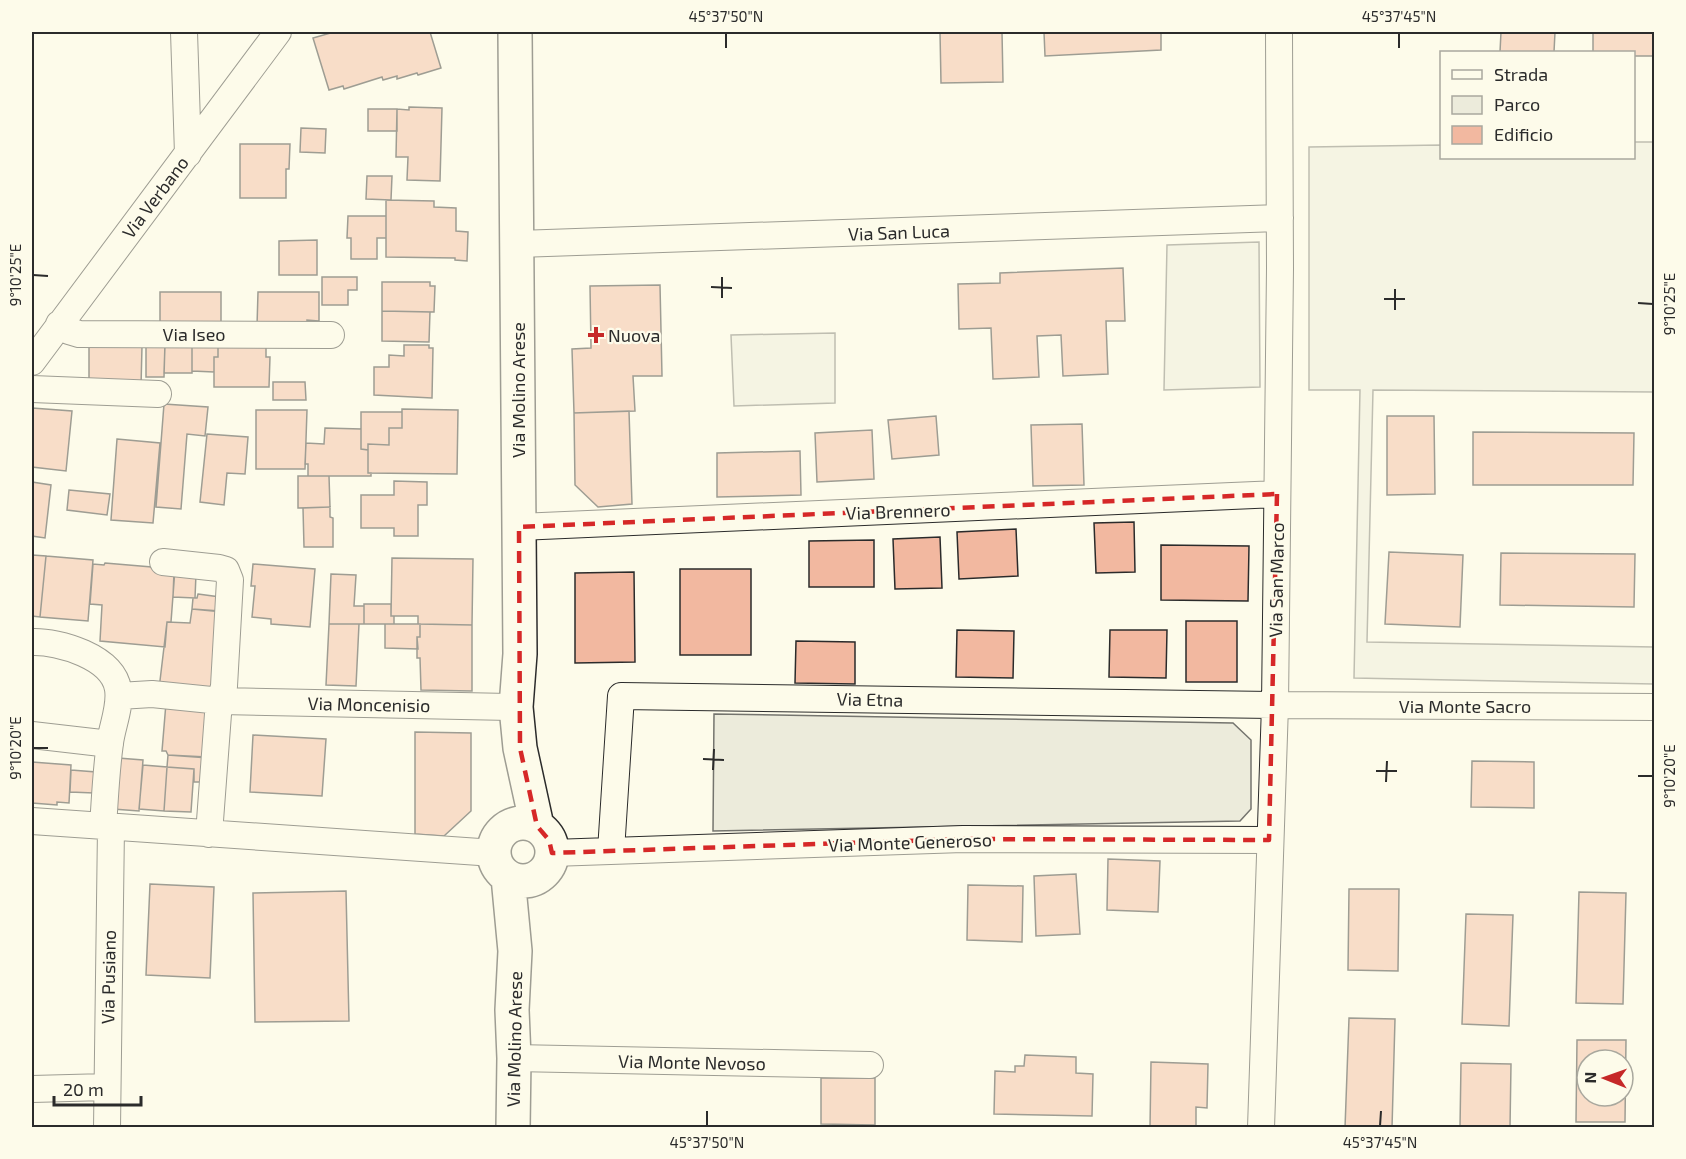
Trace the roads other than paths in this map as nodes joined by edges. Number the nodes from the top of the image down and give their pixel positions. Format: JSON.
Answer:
{"nodes":[{"id":1,"x":184,"y":32,"type":"edge"},
{"id":2,"x":278,"y":32,"type":"edge"},
{"id":3,"x":515,"y":32,"type":"edge"},
{"id":4,"x":1279,"y":32,"type":"edge"},
{"id":5,"x":188,"y":154,"type":"junction"},
{"id":6,"x":1280,"y":218,"type":"junction"},
{"id":7,"x":518,"y":244,"type":"junction"},
{"id":8,"x":59,"y":324,"type":"junction"},
{"id":9,"x":331,"y":335,"type":"dead end"},
{"id":10,"x":32,"y":362,"type":"edge"},
{"id":11,"x":32,"y":389,"type":"edge"},
{"id":12,"x":158,"y":394,"type":"dead end"},
{"id":13,"x":1277,"y":494,"type":"junction"},
{"id":14,"x":519,"y":527,"type":"junction"},
{"id":15,"x":163,"y":562,"type":"dead end"},
{"id":16,"x":32,"y":642,"type":"edge"},
{"id":17,"x":119,"y":696,"type":"junction"},
{"id":18,"x":221,"y":701,"type":"junction"},
{"id":19,"x":1275,"y":705,"type":"junction"},
{"id":20,"x":516,"y":707,"type":"junction"},
{"id":21,"x":1654,"y":707,"type":"edge"},
{"id":22,"x":32,"y":735,"type":"edge"},
{"id":23,"x":110,"y":744,"type":"junction"},
{"id":24,"x":32,"y":821,"type":"edge"},
{"id":25,"x":107,"y":826,"type":"junction"},
{"id":26,"x":209,"y":834,"type":"junction"},
{"id":27,"x":1269,"y":840,"type":"junction"},
{"id":28,"x":611,"y":851,"type":"junction"},
{"id":29,"x":524,"y":852,"type":"junction"},
{"id":30,"x":514,"y":1058,"type":"junction"},
{"id":31,"x":870,"y":1065,"type":"dead end"},
{"id":32,"x":106,"y":1087,"type":"junction"},
{"id":33,"x":32,"y":1089,"type":"edge"},
{"id":34,"x":107,"y":1128,"type":"edge"},
{"id":35,"x":513,"y":1128,"type":"edge"},
{"id":36,"x":1261,"y":1128,"type":"edge"}],
"edges":[{"from":1,"to":5,"type":"street"},
{"from":2,"to":5,"type":"street","name":"Via Verbano"},
{"from":3,"to":7,"type":"street","name":"Via Molino Arese"},
{"from":4,"to":6,"type":"street","name":"Via San Marco"},
{"from":5,"to":8,"type":"street","name":"Via Verbano"},
{"from":6,"to":7,"type":"street","name":"Via San Luca"},
{"from":6,"to":13,"type":"street","name":"Via San Marco"},
{"from":7,"to":14,"type":"street","name":"Via Molino Arese"},
{"from":8,"to":9,"type":"street","name":"Via Iseo"},
{"from":8,"to":10,"type":"street","name":"Via Verbano"},
{"from":11,"to":12,"type":"street"},
{"from":13,"to":14,"type":"street","name":"Via Brennero"},
{"from":13,"to":19,"type":"street","name":"Via San Marco"},
{"from":14,"to":20,"type":"street","name":"Via Molino Arese"},
{"from":15,"to":18,"type":"street"},
{"from":16,"to":17,"type":"street"},
{"from":17,"to":18,"type":"street","name":"Via Moncenisio"},
{"from":17,"to":23,"type":"street","name":"Via Pusiano"},
{"from":18,"to":20,"type":"street","name":"Via Moncenisio"},
{"from":18,"to":26,"type":"street"},
{"from":19,"to":21,"type":"street","name":"Via Monte Sacro"},
{"from":19,"to":27,"type":"street","name":"Via San Marco"},
{"from":19,"to":28,"type":"street","name":"Via Etna"},
{"from":20,"to":29,"type":"street","name":"Via Molino Arese"},
{"from":22,"to":23,"type":"street"},
{"from":23,"to":25,"type":"street","name":"Via Pusiano"},
{"from":24,"to":25,"type":"street"},
{"from":25,"to":26,"type":"street"},
{"from":25,"to":32,"type":"street","name":"Via Pusiano"},
{"from":26,"to":29,"type":"street"},
{"from":27,"to":28,"type":"street","name":"Via Monte Generoso"},
{"from":27,"to":36,"type":"street","name":"Via San Marco"},
{"from":28,"to":29,"type":"street","name":"Via Monte Generoso"},
{"from":29,"to":30,"type":"street","name":"Via Molino Arese"},
{"from":30,"to":31,"type":"street","name":"Via Monte Nevoso"},
{"from":30,"to":35,"type":"street","name":"Via Molino Arese"},
{"from":32,"to":33,"type":"street"},
{"from":32,"to":34,"type":"street","name":"Via Pusiano"}]}
